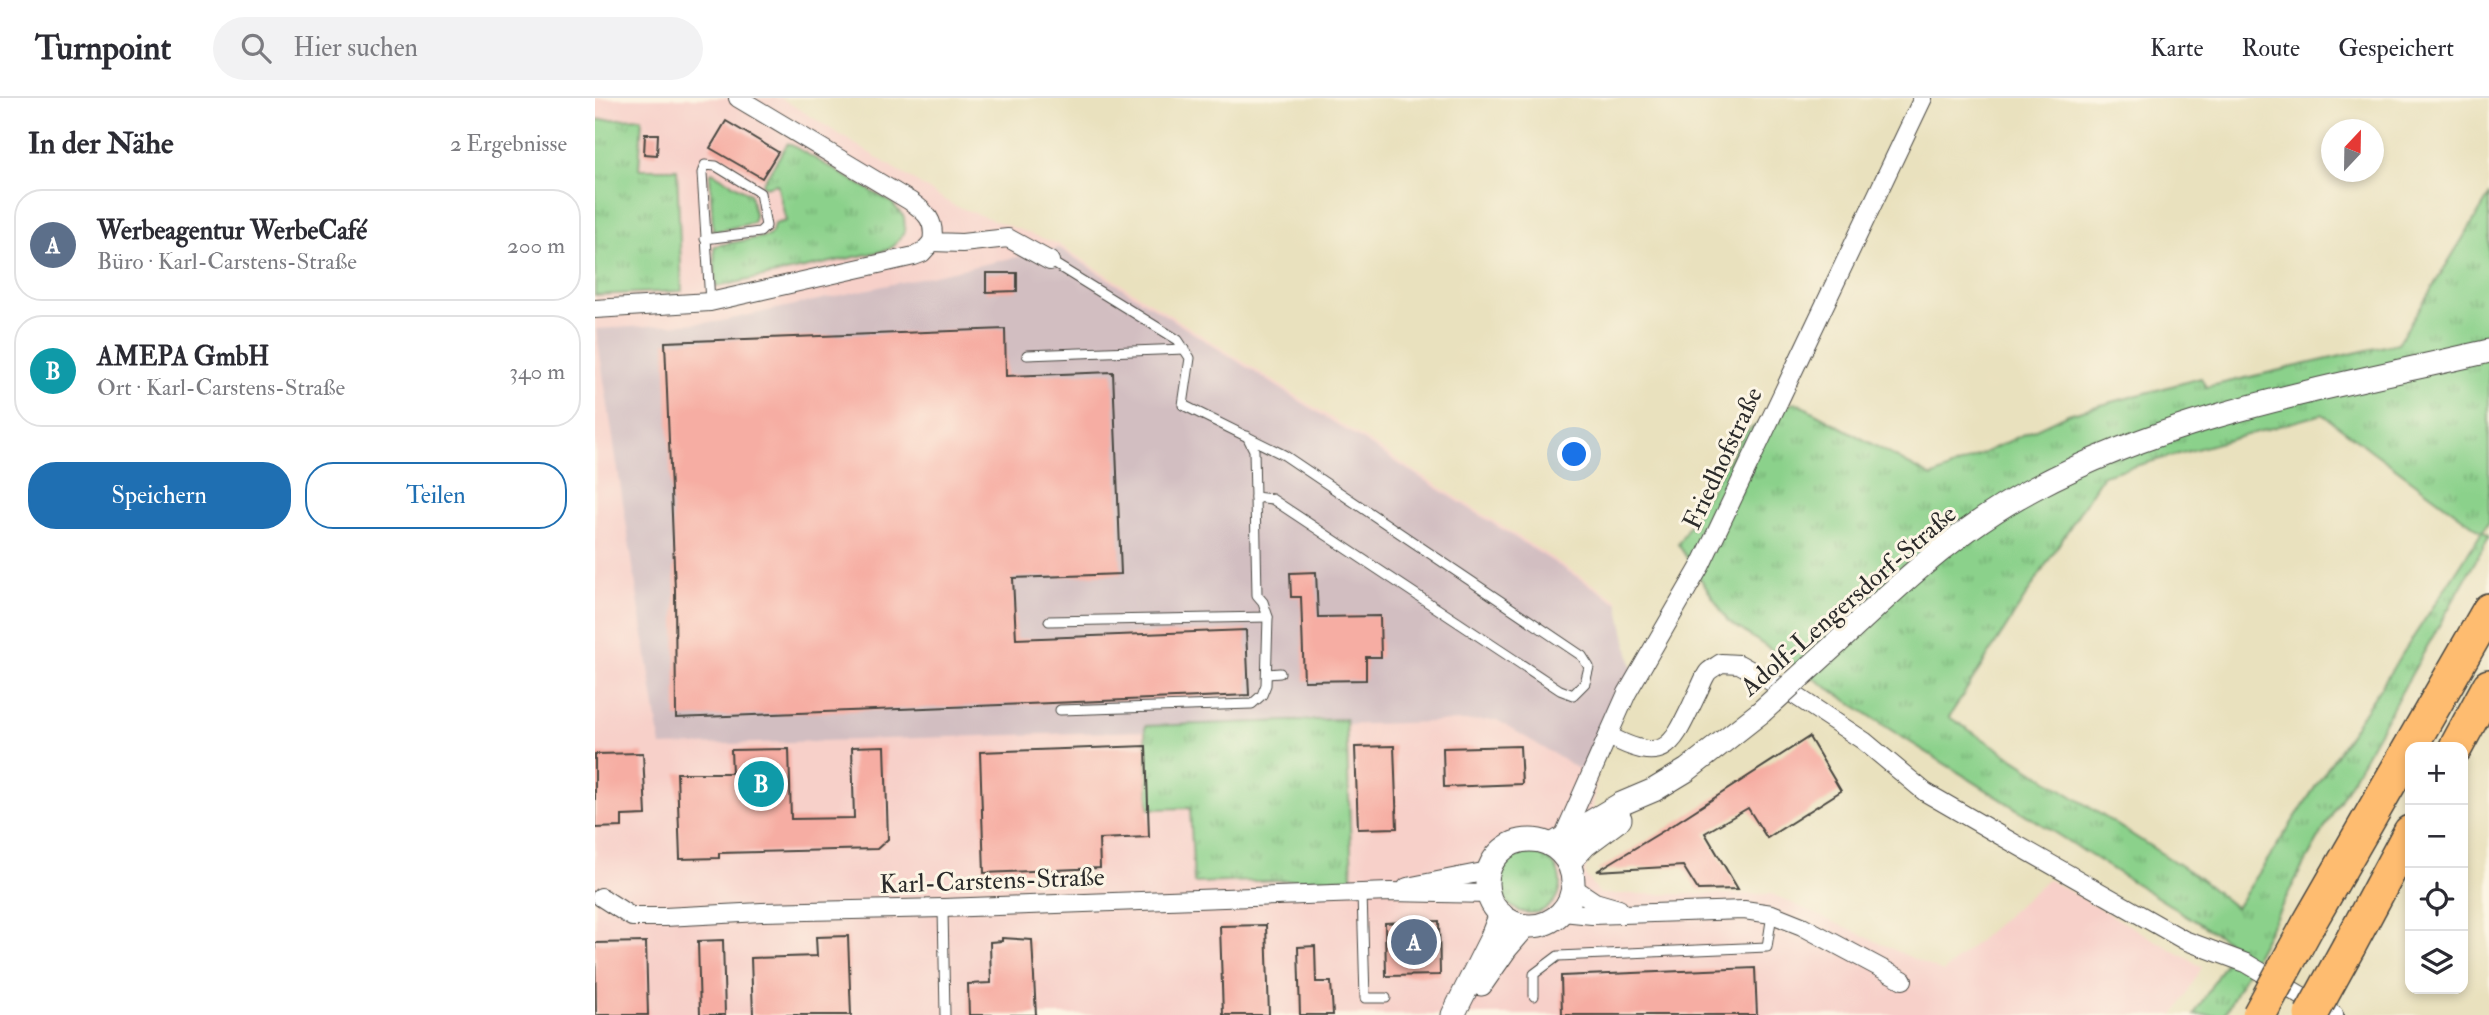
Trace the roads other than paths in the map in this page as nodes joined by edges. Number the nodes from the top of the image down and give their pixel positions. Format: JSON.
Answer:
{"nodes":[{"id":1,"x":738,"y":98,"type":"edge"},
{"id":2,"x":1923,"y":98,"type":"edge"},
{"id":3,"x":705,"y":239,"type":"junction"},
{"id":4,"x":932,"y":242,"type":"junction"},
{"id":5,"x":1050,"y":261,"type":"joint"},
{"id":6,"x":711,"y":302,"type":"junction"},
{"id":7,"x":595,"y":309,"type":"edge"},
{"id":8,"x":1185,"y":349,"type":"junction"},
{"id":9,"x":2489,"y":351,"type":"edge"},
{"id":10,"x":1027,"y":355,"type":"dead end"},
{"id":11,"x":1247,"y":436,"type":"junction"},
{"id":12,"x":1255,"y":497,"type":"junction"},
{"id":13,"x":2489,"y":610,"type":"edge"},
{"id":14,"x":1268,"y":617,"type":"junction"},
{"id":15,"x":1049,"y":621,"type":"dead end"},
{"id":16,"x":1280,"y":673,"type":"dead end"},
{"id":17,"x":1267,"y":674,"type":"junction"},
{"id":18,"x":2489,"y":686,"type":"edge"},
{"id":19,"x":1060,"y":710,"type":"dead end"},
{"id":20,"x":1609,"y":736,"type":"junction"},
{"id":21,"x":2459,"y":742,"type":"edge"},
{"id":22,"x":1654,"y":790,"type":"junction"},
{"id":23,"x":1558,"y":841,"type":"junction"},
{"id":24,"x":2405,"y":841,"type":"edge"},
{"id":25,"x":1569,"y":862,"type":"junction"},
{"id":26,"x":1489,"y":871,"type":"junction"},
{"id":27,"x":1574,"y":888,"type":"junction"},
{"id":28,"x":1390,"y":892,"type":"junction"},
{"id":29,"x":1362,"y":893,"type":"junction"},
{"id":30,"x":601,"y":897,"type":"dead end"},
{"id":31,"x":1495,"y":904,"type":"junction"},
{"id":32,"x":943,"y":908,"type":"junction"},
{"id":33,"x":1563,"y":912,"type":"junction"},
{"id":34,"x":1636,"y":913,"type":"junction"},
{"id":35,"x":1772,"y":914,"type":"junction"},
{"id":36,"x":1525,"y":926,"type":"junction"},
{"id":37,"x":1903,"y":980,"type":"dead end"},
{"id":38,"x":1534,"y":996,"type":"dead end"},
{"id":39,"x":1386,"y":998,"type":"dead end"},
{"id":40,"x":945,"y":1015,"type":"edge"},
{"id":41,"x":1453,"y":1015,"type":"edge"},
{"id":42,"x":1458,"y":1015,"type":"edge"},
{"id":43,"x":2259,"y":1015,"type":"edge"},
{"id":44,"x":2311,"y":1015,"type":"edge"},
{"id":45,"x":2334,"y":1015,"type":"edge"}],
"edges":[{"from":1,"to":4,"type":"street"},
{"from":2,"to":20,"type":"street","name":"Friedhofstraße"},
{"from":3,"to":3,"type":"lane"},
{"from":3,"to":6,"type":"lane"},
{"from":4,"to":5,"type":"street"},
{"from":4,"to":6,"type":"street"},
{"from":5,"to":8,"type":"lane"},
{"from":6,"to":7,"type":"street"},
{"from":8,"to":10,"type":"lane"},
{"from":8,"to":11,"type":"lane"},
{"from":9,"to":22,"type":"street","name":"Adolf-Lengersdorf-Straße","bridge":true},
{"from":11,"to":12,"type":"lane"},
{"from":11,"to":12,"type":"lane"},
{"from":12,"to":14,"type":"lane"},
{"from":13,"to":43,"type":"highway","bridge":true},
{"from":14,"to":15,"type":"lane"},
{"from":14,"to":17,"type":"lane"},
{"from":16,"to":17,"type":"lane"},
{"from":17,"to":19,"type":"lane"},
{"from":18,"to":21,"type":"highway"},
{"from":20,"to":23,"type":"street","name":"Friedhofstraße"},
{"from":20,"to":45,"type":"street"},
{"from":22,"to":23,"type":"street","name":"Adolf-Lengersdorf-Straße"},
{"from":22,"to":25,"type":"street","name":"Adolf-Lengersdorf-Straße"},
{"from":23,"to":25,"type":"street"},
{"from":23,"to":26,"type":"street"},
{"from":24,"to":44,"type":"highway","bridge":true},
{"from":25,"to":27,"type":"street"},
{"from":26,"to":28,"type":"street","name":"Karl-Carstens-Straße"},
{"from":26,"to":31,"type":"street"},
{"from":27,"to":33,"type":"street"},
{"from":27,"to":34,"type":"street"},
{"from":28,"to":29,"type":"street","name":"Karl-Carstens-Straße"},
{"from":28,"to":31,"type":"street","name":"Karl-Carstens-Straße"},
{"from":29,"to":32,"type":"street","name":"Karl-Carstens-Straße"},
{"from":29,"to":39,"type":"lane"},
{"from":30,"to":32,"type":"street","name":"Karl-Carstens-Straße"},
{"from":31,"to":36,"type":"street"},
{"from":31,"to":41,"type":"street"},
{"from":32,"to":40,"type":"lane"},
{"from":33,"to":34,"type":"street"},
{"from":33,"to":36,"type":"street"},
{"from":34,"to":35,"type":"street"},
{"from":35,"to":37,"type":"street"},
{"from":35,"to":38,"type":"lane"},
{"from":36,"to":42,"type":"street"}]}
